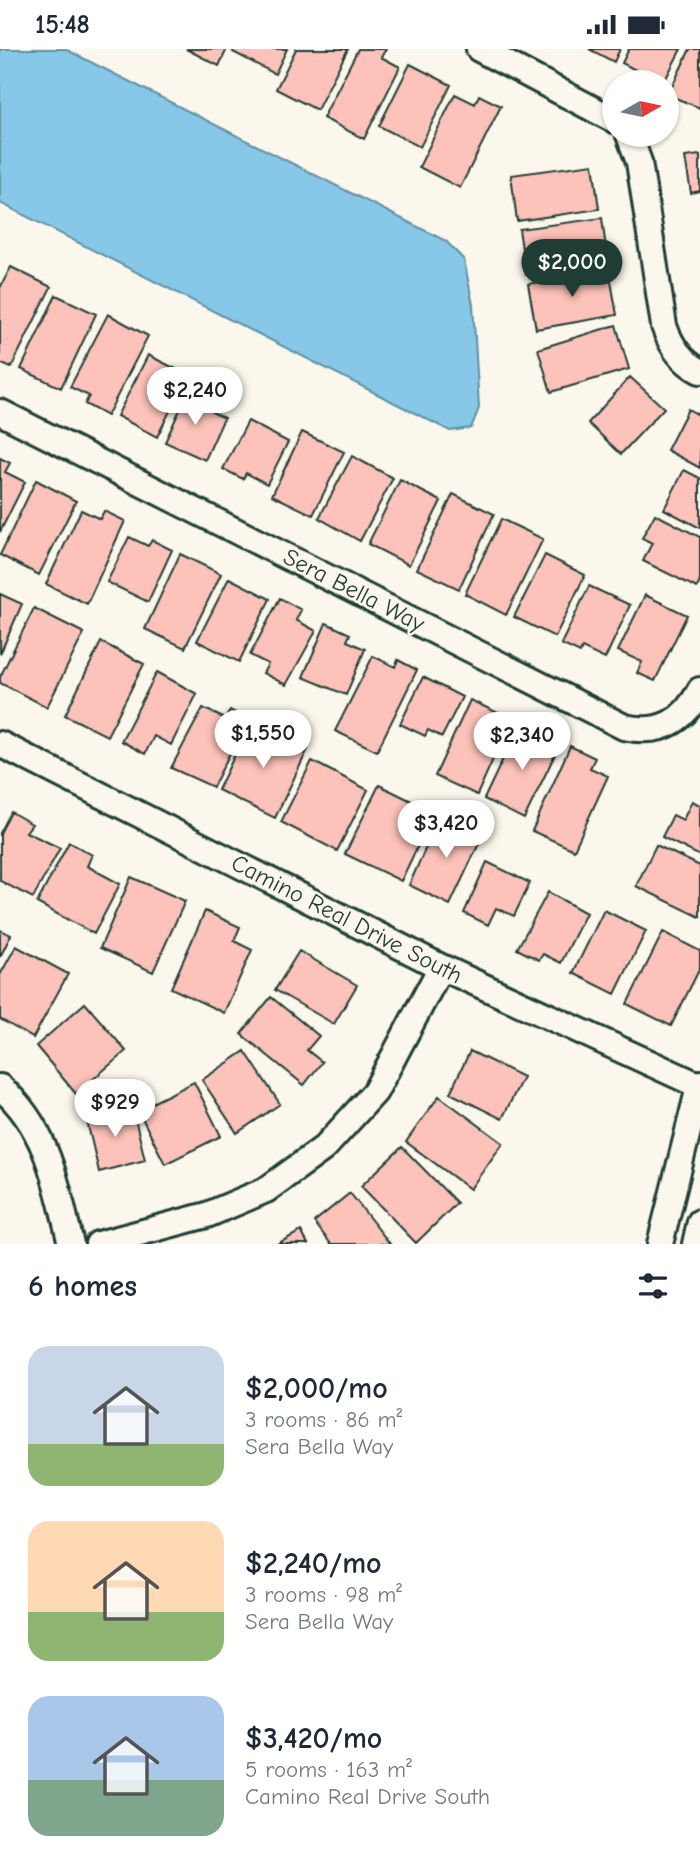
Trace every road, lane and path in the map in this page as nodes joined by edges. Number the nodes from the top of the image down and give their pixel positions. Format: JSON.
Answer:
{"nodes":[{"id":1,"x":479,"y":49,"type":"edge"},
{"id":2,"x":602,"y":114,"type":"edge"},
{"id":3,"x":633,"y":147,"type":"edge"},
{"id":4,"x":700,"y":371,"type":"edge"},
{"id":5,"x":0,"y":412,"type":"edge"},
{"id":6,"x":700,"y":690,"type":"edge"},
{"id":7,"x":0,"y":744,"type":"edge"},
{"id":8,"x":441,"y":967,"type":"junction"},
{"id":9,"x":699,"y":1085,"type":"edge"},
{"id":10,"x":0,"y":1087,"type":"edge"},
{"id":11,"x":700,"y":1221,"type":"edge"},
{"id":12,"x":71,"y":1244,"type":"edge"},
{"id":13,"x":98,"y":1244,"type":"edge"},
{"id":14,"x":660,"y":1244,"type":"edge"},
{"id":15,"x":695,"y":1244,"type":"edge"}],
"edges":[{"from":1,"to":2,"type":"street"},
{"from":3,"to":4,"type":"street"},
{"from":5,"to":6,"type":"street","name":"Sera Bella Way"},
{"from":7,"to":8,"type":"street","name":"Camino Real Drive South"},
{"from":8,"to":9,"type":"street","name":"Camino Real Drive South"},
{"from":8,"to":13,"type":"street"},
{"from":9,"to":14,"type":"street"},
{"from":10,"to":12,"type":"street"},
{"from":11,"to":15,"type":"street"}]}
